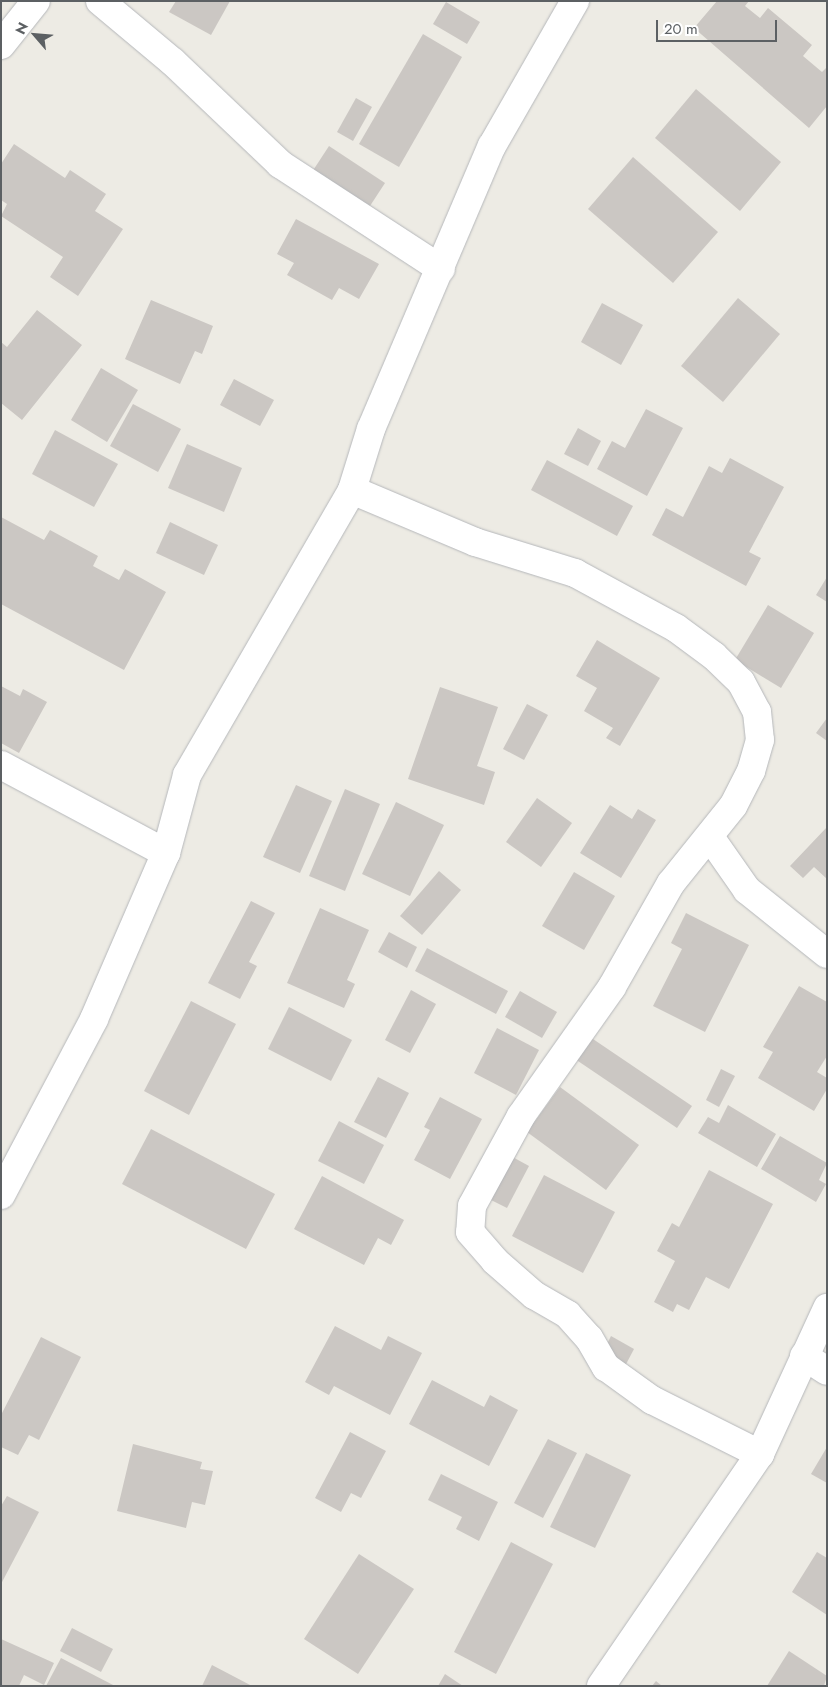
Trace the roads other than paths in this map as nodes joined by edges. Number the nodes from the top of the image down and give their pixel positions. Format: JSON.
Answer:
{"nodes":[{"id":1,"x":36,"y":1,"type":"edge"},
{"id":2,"x":100,"y":1,"type":"edge"},
{"id":3,"x":575,"y":1,"type":"edge"},
{"id":4,"x":1,"y":45,"type":"edge"},
{"id":5,"x":440,"y":269,"type":"junction"},
{"id":6,"x":352,"y":490,"type":"junction"},
{"id":7,"x":1,"y":765,"type":"edge"},
{"id":8,"x":710,"y":837,"type":"junction"},
{"id":9,"x":166,"y":853,"type":"junction"},
{"id":10,"x":827,"y":954,"type":"edge"},
{"id":11,"x":1,"y":1195,"type":"edge"},
{"id":12,"x":827,"y":1308,"type":"edge"},
{"id":13,"x":804,"y":1356,"type":"junction"},
{"id":14,"x":827,"y":1371,"type":"edge"},
{"id":15,"x":760,"y":1454,"type":"junction"},
{"id":16,"x":601,"y":1686,"type":"edge"}],
"edges":[{"from":1,"to":4,"type":"street"},
{"from":2,"to":5,"type":"street"},
{"from":3,"to":5,"type":"street"},
{"from":5,"to":6,"type":"street"},
{"from":6,"to":8,"type":"street"},
{"from":6,"to":9,"type":"street"},
{"from":7,"to":9,"type":"street"},
{"from":8,"to":10,"type":"street"},
{"from":8,"to":15,"type":"street"},
{"from":9,"to":11,"type":"street"},
{"from":12,"to":13,"type":"street"},
{"from":13,"to":14,"type":"street"},
{"from":13,"to":15,"type":"street"},
{"from":15,"to":16,"type":"street"}]}
